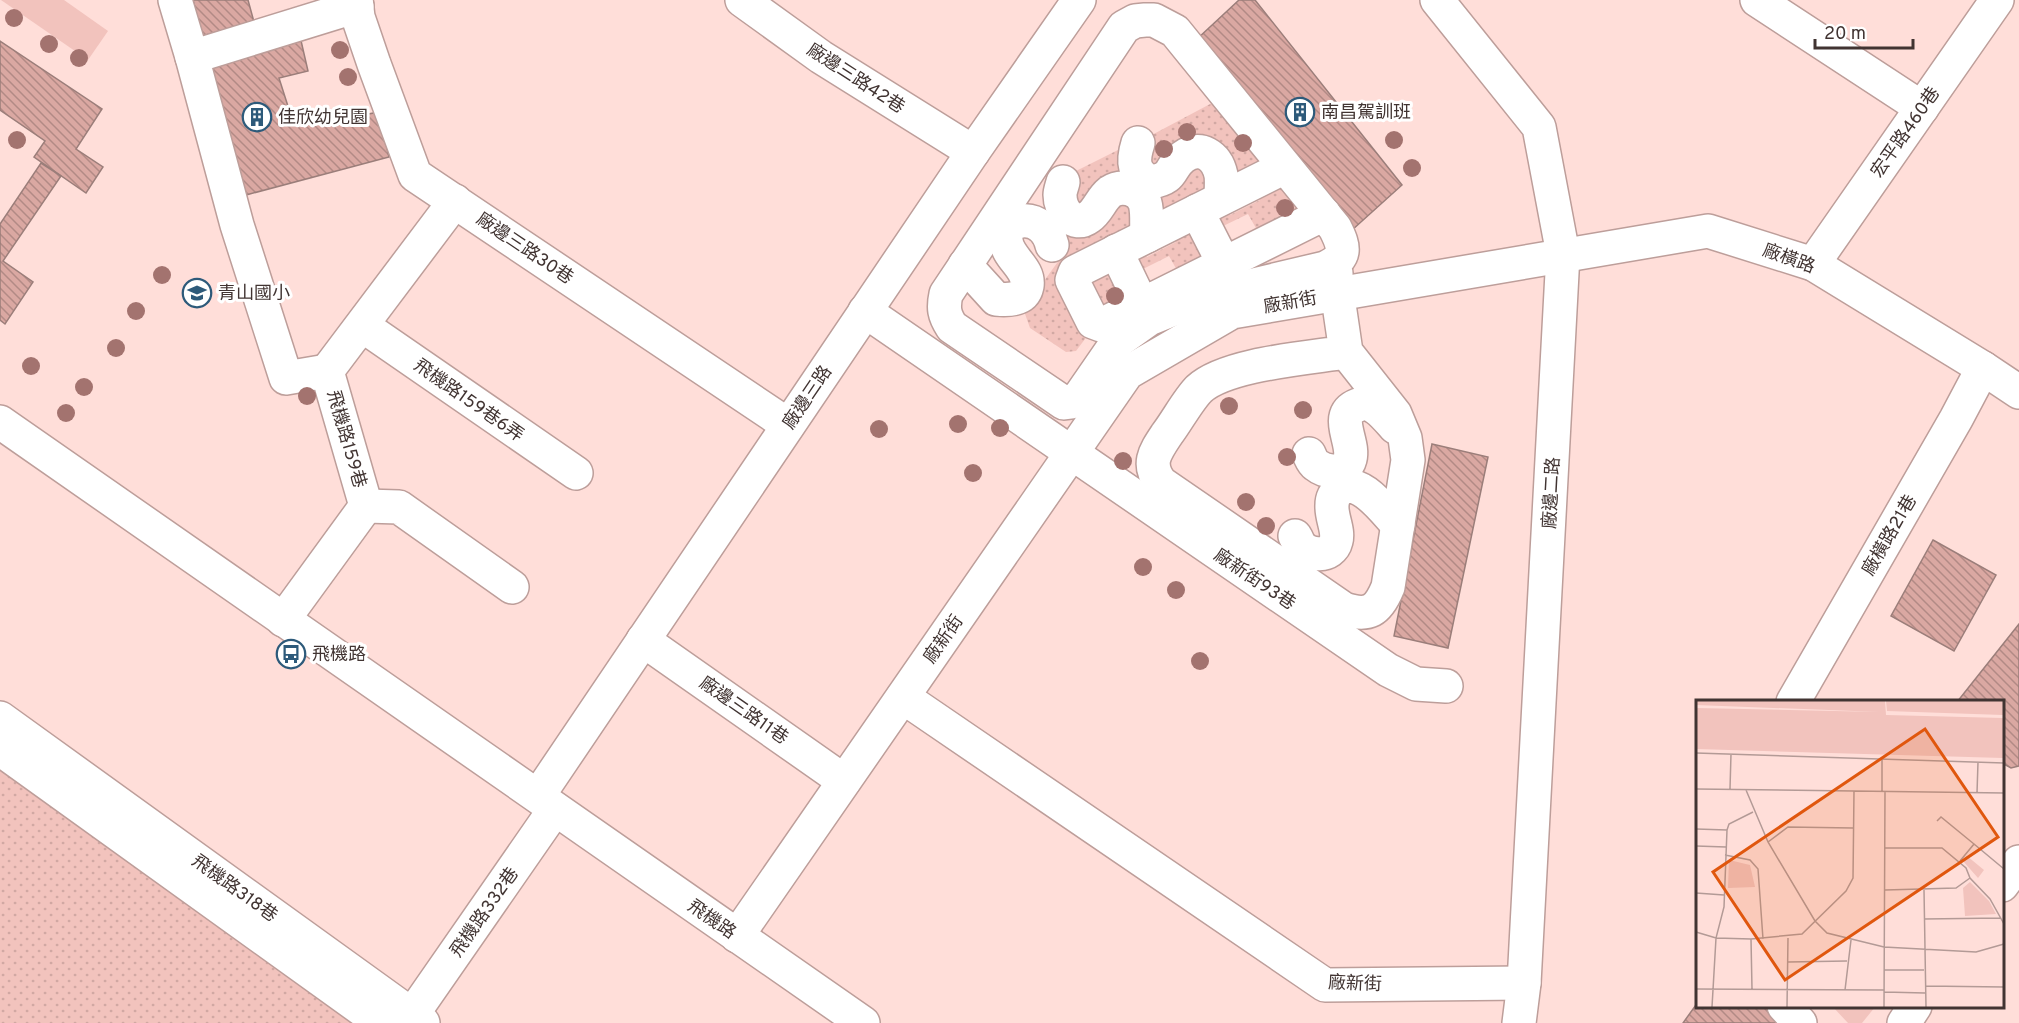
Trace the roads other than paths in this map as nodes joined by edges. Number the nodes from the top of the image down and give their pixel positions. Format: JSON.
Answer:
{"nodes":[{"id":1,"x":175,"y":0,"type":"edge"},
{"id":2,"x":742,"y":0,"type":"edge"},
{"id":3,"x":1078,"y":0,"type":"edge"},
{"id":4,"x":1437,"y":0,"type":"edge"},
{"id":5,"x":1757,"y":0,"type":"edge"},
{"id":6,"x":1997,"y":0,"type":"edge"},
{"id":7,"x":356,"y":3,"type":"edge"},
{"id":8,"x":192,"y":57,"type":"junction"},
{"id":9,"x":1922,"y":108,"type":"junction"},
{"id":10,"x":1138,"y":143,"type":"dead end"},
{"id":11,"x":973,"y":152,"type":"junction"},
{"id":12,"x":1285,"y":166,"type":"junction"},
{"id":13,"x":1063,"y":182,"type":"dead end"},
{"id":14,"x":455,"y":201,"type":"junction"},
{"id":15,"x":1209,"y":205,"type":"junction"},
{"id":16,"x":1324,"y":214,"type":"junction"},
{"id":17,"x":1147,"y":236,"type":"junction"},
{"id":18,"x":1052,"y":245,"type":"dead end"},
{"id":19,"x":1116,"y":251,"type":"junction"},
{"id":20,"x":1563,"y":254,"type":"junction"},
{"id":21,"x":1224,"y":264,"type":"junction"},
{"id":22,"x":1813,"y":264,"type":"junction"},
{"id":23,"x":965,"y":265,"type":"junction"},
{"id":24,"x":1337,"y":278,"type":"junction"},
{"id":25,"x":1142,"y":305,"type":"junction"},
{"id":26,"x":865,"y":311,"type":"junction"},
{"id":27,"x":363,"y":326,"type":"junction"},
{"id":28,"x":1346,"y":352,"type":"junction"},
{"id":29,"x":1983,"y":368,"type":"junction"},
{"id":30,"x":327,"y":371,"type":"junction"},
{"id":31,"x":2019,"y":392,"type":"edge"},
{"id":32,"x":0,"y":422,"type":"edge"},
{"id":33,"x":788,"y":425,"type":"junction"},
{"id":34,"x":1406,"y":438,"type":"junction"},
{"id":35,"x":1071,"y":453,"type":"junction"},
{"id":36,"x":1309,"y":454,"type":"dead end"},
{"id":37,"x":576,"y":473,"type":"dead end"},
{"id":38,"x":366,"y":506,"type":"junction"},
{"id":39,"x":1398,"y":525,"type":"junction"},
{"id":40,"x":1295,"y":536,"type":"dead end"},
{"id":41,"x":512,"y":587,"type":"dead end"},
{"id":42,"x":282,"y":620,"type":"junction"},
{"id":43,"x":643,"y":640,"type":"junction"},
{"id":44,"x":1446,"y":686,"type":"dead end"},
{"id":45,"x":903,"y":697,"type":"junction"},
{"id":46,"x":1794,"y":700,"type":"edge"},
{"id":47,"x":0,"y":718,"type":"edge"},
{"id":48,"x":0,"y":749,"type":"edge"},
{"id":49,"x":844,"y":781,"type":"junction"},
{"id":50,"x":546,"y":802,"type":"junction"},
{"id":51,"x":2019,"y":862,"type":"edge"},
{"id":52,"x":2004,"y":882,"type":"edge"},
{"id":53,"x":737,"y":936,"type":"junction"},
{"id":54,"x":1524,"y":983,"type":"junction"},
{"id":55,"x":1786,"y":1008,"type":"edge"},
{"id":56,"x":1915,"y":1008,"type":"edge"},
{"id":57,"x":418,"y":1019,"type":"edge"},
{"id":58,"x":381,"y":1023,"type":"edge"},
{"id":59,"x":863,"y":1023,"type":"edge"},
{"id":60,"x":1519,"y":1023,"type":"edge"},
{"id":61,"x":1800,"y":1023,"type":"edge"},
{"id":62,"x":1904,"y":1023,"type":"edge"}],
"edges":[{"from":1,"to":8,"type":"street"},
{"from":2,"to":11,"type":"street","name":"廠邊三路42巷"},
{"from":3,"to":11,"type":"street","name":"廠邊三路"},
{"from":4,"to":20,"type":"street","name":"廠邊二路"},
{"from":5,"to":9,"type":"street"},
{"from":6,"to":9,"type":"street","name":"宏平路460巷"},
{"from":7,"to":8,"type":"street"},
{"from":7,"to":14,"type":"street","name":"廠邊三路30巷"},
{"from":8,"to":30,"type":"street"},
{"from":9,"to":22,"type":"street","name":"宏平路460巷"},
{"from":10,"to":15,"type":"street"},
{"from":11,"to":26,"type":"street","name":"廠邊三路"},
{"from":12,"to":15,"type":"street"},
{"from":12,"to":16,"type":"street"},
{"from":12,"to":23,"type":"street"},
{"from":13,"to":17,"type":"street"},
{"from":14,"to":27,"type":"street","name":"飛機路159巷"},
{"from":14,"to":33,"type":"street","name":"廠邊三路30巷"},
{"from":15,"to":17,"type":"street"},
{"from":15,"to":21,"type":"street"},
{"from":16,"to":21,"type":"street"},
{"from":16,"to":24,"type":"street"},
{"from":17,"to":19,"type":"street"},
{"from":18,"to":23,"type":"street"},
{"from":19,"to":25,"type":"street"},
{"from":19,"to":25,"type":"street"},
{"from":20,"to":22,"type":"street","name":"廠橫路"},
{"from":20,"to":24,"type":"street","name":"廠新街"},
{"from":20,"to":54,"type":"street","name":"廠邊二路"},
{"from":21,"to":25,"type":"street"},
{"from":22,"to":29,"type":"street","name":"廠橫路"},
{"from":23,"to":24,"type":"street"},
{"from":24,"to":28,"type":"street"},
{"from":24,"to":35,"type":"street","name":"廠新街"},
{"from":26,"to":33,"type":"street","name":"廠邊三路"},
{"from":26,"to":35,"type":"street","name":"廠新街93巷"},
{"from":27,"to":30,"type":"street","name":"飛機路159巷"},
{"from":27,"to":37,"type":"street","name":"飛機路159巷6弄"},
{"from":28,"to":34,"type":"street"},
{"from":28,"to":39,"type":"street"},
{"from":29,"to":31,"type":"street","name":"廠橫路"},
{"from":29,"to":46,"type":"street","name":"廠橫路21巷"},
{"from":30,"to":38,"type":"street","name":"飛機路159巷"},
{"from":32,"to":42,"type":"street","name":"飛機路"},
{"from":33,"to":43,"type":"street","name":"廠邊三路"},
{"from":34,"to":36,"type":"street"},
{"from":34,"to":39,"type":"street"},
{"from":35,"to":44,"type":"street","name":"廠新街93巷"},
{"from":35,"to":45,"type":"street","name":"廠新街"},
{"from":38,"to":41,"type":"street"},
{"from":38,"to":42,"type":"street","name":"飛機路159巷"},
{"from":39,"to":40,"type":"street"},
{"from":42,"to":50,"type":"street","name":"飛機路"},
{"from":43,"to":49,"type":"street","name":"廠邊三路11巷"},
{"from":43,"to":50,"type":"street","name":"廠邊三路"},
{"from":45,"to":49,"type":"street"},
{"from":45,"to":54,"type":"street","name":"廠新街"},
{"from":47,"to":57,"type":"street","name":"飛機路318巷"},
{"from":48,"to":58,"type":"street"},
{"from":49,"to":53,"type":"street"},
{"from":50,"to":53,"type":"street","name":"飛機路"},
{"from":50,"to":57,"type":"street","name":"飛機路332巷"},
{"from":51,"to":52,"type":"street"},
{"from":53,"to":59,"type":"street","name":"飛機路"},
{"from":54,"to":60,"type":"street","name":"廠邊二路"},
{"from":55,"to":61,"type":"street"},
{"from":56,"to":62,"type":"street"}]}
